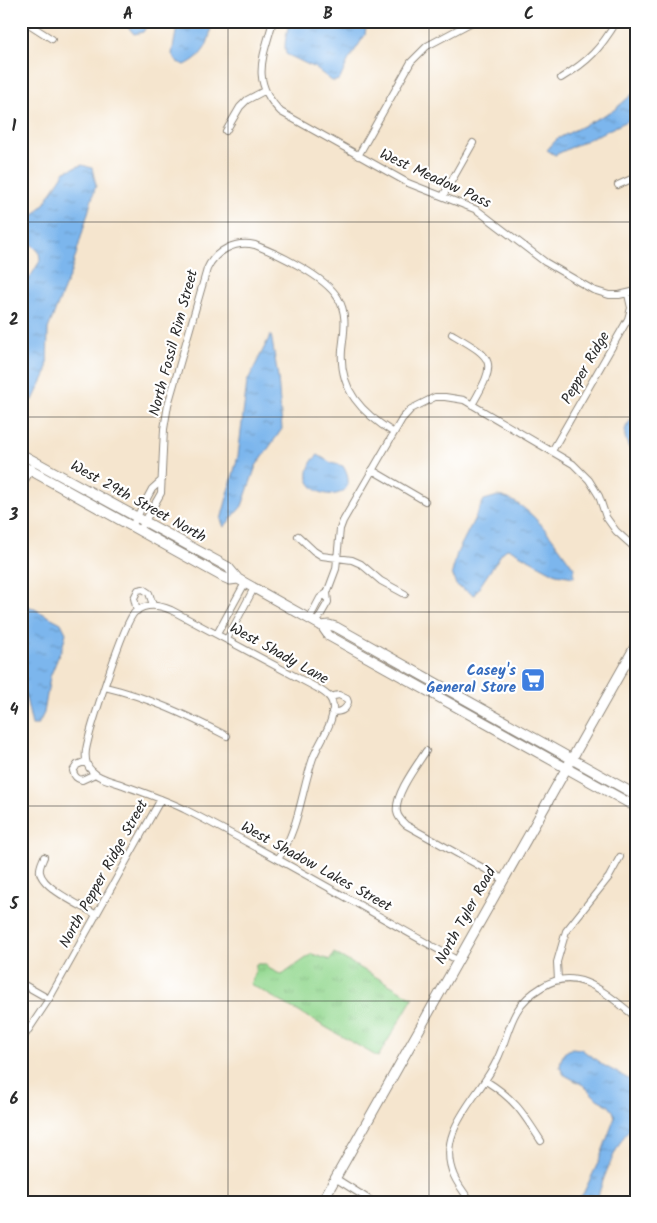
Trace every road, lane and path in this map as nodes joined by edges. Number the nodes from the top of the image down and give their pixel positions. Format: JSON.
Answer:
{"nodes":[{"id":1,"x":24,"y":21,"type":"edge"},
{"id":2,"x":272,"y":21,"type":"edge"},
{"id":3,"x":474,"y":21,"type":"edge"},
{"id":4,"x":617,"y":21,"type":"edge"},
{"id":5,"x":52,"y":38,"type":"dead end"},
{"id":6,"x":561,"y":78,"type":"dead end"},
{"id":7,"x":264,"y":91,"type":"junction"},
{"id":8,"x":226,"y":131,"type":"dead end"},
{"id":9,"x":473,"y":143,"type":"dead end"},
{"id":10,"x":358,"y":156,"type":"junction"},
{"id":11,"x":636,"y":177,"type":"edge"},
{"id":12,"x":618,"y":185,"type":"dead end"},
{"id":13,"x":443,"y":196,"type":"junction"},
{"id":14,"x":636,"y":291,"type":"edge"},
{"id":15,"x":628,"y":294,"type":"junction"},
{"id":16,"x":452,"y":334,"type":"dead end"},
{"id":17,"x":472,"y":405,"type":"junction"},
{"id":18,"x":394,"y":433,"type":"junction"},
{"id":19,"x":552,"y":451,"type":"junction"},
{"id":20,"x":22,"y":459,"type":"edge"},
{"id":21,"x":33,"y":466,"type":"junction"},
{"id":22,"x":372,"y":470,"type":"junction"},
{"id":23,"x":162,"y":480,"type":"junction"},
{"id":24,"x":21,"y":487,"type":"edge"},
{"id":25,"x":146,"y":499,"type":"junction"},
{"id":26,"x":425,"y":501,"type":"dead end"},
{"id":27,"x":155,"y":504,"type":"junction"},
{"id":28,"x":141,"y":519,"type":"junction"},
{"id":29,"x":136,"y":528,"type":"junction"},
{"id":30,"x":298,"y":536,"type":"dead end"},
{"id":31,"x":636,"y":549,"type":"edge"},
{"id":32,"x":338,"y":559,"type":"junction"},
{"id":33,"x":241,"y":581,"type":"junction"},
{"id":34,"x":254,"y":588,"type":"junction"},
{"id":35,"x":405,"y":594,"type":"dead end"},
{"id":36,"x":154,"y":605,"type":"junction"},
{"id":37,"x":137,"y":611,"type":"junction"},
{"id":38,"x":316,"y":623,"type":"junction"},
{"id":39,"x":217,"y":634,"type":"junction"},
{"id":40,"x":227,"y":639,"type":"junction"},
{"id":41,"x":636,"y":645,"type":"edge"},
{"id":42,"x":105,"y":687,"type":"junction"},
{"id":43,"x":456,"y":696,"type":"junction"},
{"id":44,"x":329,"y":697,"type":"junction"},
{"id":45,"x":451,"y":704,"type":"junction"},
{"id":46,"x":332,"y":712,"type":"junction"},
{"id":47,"x":227,"y":736,"type":"dead end"},
{"id":48,"x":426,"y":751,"type":"dead end"},
{"id":49,"x":572,"y":759,"type":"junction"},
{"id":50,"x":86,"y":761,"type":"junction"},
{"id":51,"x":566,"y":769,"type":"junction"},
{"id":52,"x":95,"y":774,"type":"junction"},
{"id":53,"x":636,"y":795,"type":"edge"},
{"id":54,"x":161,"y":799,"type":"junction"},
{"id":55,"x":636,"y":807,"type":"edge"},
{"id":56,"x":620,"y":856,"type":"dead end"},
{"id":57,"x":44,"y":857,"type":"dead end"},
{"id":58,"x":278,"y":859,"type":"junction"},
{"id":59,"x":503,"y":879,"type":"junction"},
{"id":60,"x":95,"y":914,"type":"junction"},
{"id":61,"x":457,"y":960,"type":"junction"},
{"id":62,"x":558,"y":980,"type":"junction"},
{"id":63,"x":21,"y":983,"type":"edge"},
{"id":64,"x":49,"y":999,"type":"junction"},
{"id":65,"x":635,"y":1017,"type":"edge"},
{"id":66,"x":21,"y":1041,"type":"edge"},
{"id":67,"x":486,"y":1081,"type":"junction"},
{"id":68,"x":541,"y":1141,"type":"dead end"},
{"id":69,"x":335,"y":1178,"type":"junction"},
{"id":70,"x":324,"y":1201,"type":"edge"},
{"id":71,"x":373,"y":1202,"type":"edge"},
{"id":72,"x":471,"y":1202,"type":"edge"}],
"edges":[{"from":1,"to":5,"type":"street"},
{"from":2,"to":7,"type":"street"},
{"from":3,"to":10,"type":"street"},
{"from":4,"to":6,"type":"street"},
{"from":7,"to":8,"type":"street"},
{"from":7,"to":10,"type":"street","name":"West Meadow Pass"},
{"from":9,"to":13,"type":"street"},
{"from":10,"to":13,"type":"street","name":"West Meadow Pass"},
{"from":11,"to":12,"type":"street"},
{"from":13,"to":15,"type":"street","name":"West Meadow Pass"},
{"from":14,"to":15,"type":"street","name":"West Meadow Pass"},
{"from":15,"to":19,"type":"street","name":"Pepper Ridge"},
{"from":16,"to":17,"type":"street"},
{"from":17,"to":18,"type":"street"},
{"from":17,"to":19,"type":"street"},
{"from":18,"to":22,"type":"street"},
{"from":18,"to":23,"type":"street","name":"North Fossil Rim Street"},
{"from":19,"to":31,"type":"street"},
{"from":20,"to":21,"type":"main road","name":"West 29th Street North"},
{"from":21,"to":24,"type":"street"},
{"from":21,"to":28,"type":"main road","name":"West 29th Street North"},
{"from":21,"to":29,"type":"main road","name":"West 29th Street North"},
{"from":22,"to":26,"type":"street"},
{"from":22,"to":32,"type":"street"},
{"from":23,"to":25,"type":"street","name":"North Fossil Rim Street"},
{"from":23,"to":27,"type":"street","name":"North Fossil Rim Street"},
{"from":25,"to":27,"type":"street"},
{"from":25,"to":28,"type":"street","name":"North Fossil Rim Street"},
{"from":27,"to":28,"type":"street","name":"North Fossil Rim Street"},
{"from":28,"to":29,"type":"street","name":"North Fossil Rim Street"},
{"from":28,"to":33,"type":"main road","name":"West 29th Street North"},
{"from":29,"to":33,"type":"main road","name":"West 29th Street North"},
{"from":30,"to":32,"type":"street"},
{"from":32,"to":35,"type":"street"},
{"from":32,"to":38,"type":"street"},
{"from":33,"to":34,"type":"main road","name":"West 29th Street North"},
{"from":33,"to":39,"type":"street"},
{"from":34,"to":38,"type":"main road","name":"West 29th Street North"},
{"from":34,"to":40,"type":"street"},
{"from":36,"to":37,"type":"street"},
{"from":36,"to":37,"type":"street"},
{"from":36,"to":39,"type":"street"},
{"from":37,"to":42,"type":"street"},
{"from":38,"to":43,"type":"main road","name":"West 29th Street North"},
{"from":38,"to":45,"type":"main road","name":"West 29th Street North"},
{"from":39,"to":40,"type":"street","name":"West Shady Lane"},
{"from":40,"to":44,"type":"street","name":"West Shady Lane"},
{"from":41,"to":49,"type":"main road","name":"North Tyler Road"},
{"from":42,"to":47,"type":"street"},
{"from":42,"to":50,"type":"street"},
{"from":43,"to":45,"type":"main road"},
{"from":43,"to":49,"type":"main road","name":"West 29th Street North"},
{"from":44,"to":46,"type":"street"},
{"from":44,"to":46,"type":"street","name":"West Shady Lane"},
{"from":45,"to":51,"type":"main road","name":"West 29th Street North"},
{"from":46,"to":58,"type":"street"},
{"from":48,"to":59,"type":"street"},
{"from":49,"to":51,"type":"main road","name":"North Tyler Road"},
{"from":49,"to":53,"type":"main road","name":"West 29th Street North"},
{"from":50,"to":52,"type":"street"},
{"from":50,"to":52,"type":"street"},
{"from":51,"to":55,"type":"main road","name":"West 29th Street North"},
{"from":51,"to":59,"type":"main road","name":"North Tyler Road"},
{"from":52,"to":54,"type":"street","name":"North Pepper Ridge Street"},
{"from":54,"to":58,"type":"street","name":"West Shadow Lakes Street"},
{"from":54,"to":60,"type":"street","name":"North Pepper Ridge Street"},
{"from":56,"to":62,"type":"street"},
{"from":57,"to":60,"type":"street"},
{"from":58,"to":61,"type":"street","name":"West Shadow Lakes Street"},
{"from":59,"to":61,"type":"main road","name":"North Tyler Road"},
{"from":60,"to":64,"type":"street","name":"North Pepper Ridge Street"},
{"from":61,"to":69,"type":"main road","name":"North Tyler Road"},
{"from":62,"to":65,"type":"street"},
{"from":62,"to":67,"type":"street"},
{"from":63,"to":64,"type":"street"},
{"from":64,"to":66,"type":"street","name":"North Pepper Ridge Street"},
{"from":67,"to":68,"type":"street"},
{"from":67,"to":72,"type":"street"},
{"from":69,"to":70,"type":"main road","name":"North Tyler Road"},
{"from":69,"to":71,"type":"street"}]}
